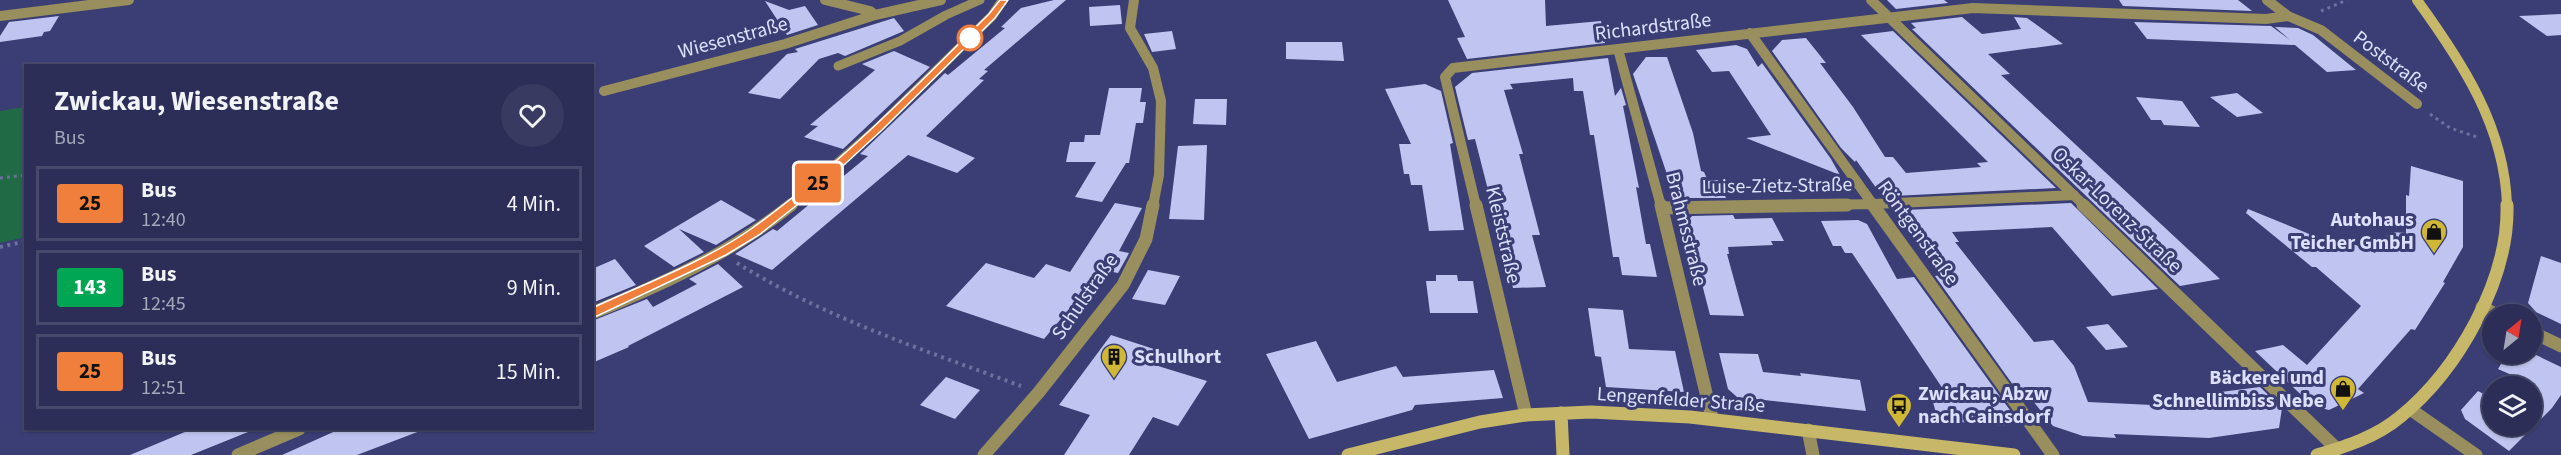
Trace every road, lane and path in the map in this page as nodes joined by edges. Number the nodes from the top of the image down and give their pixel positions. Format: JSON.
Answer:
{"nodes":[{"id":1,"x":129,"y":0,"type":"edge"},
{"id":2,"x":825,"y":0,"type":"edge"},
{"id":3,"x":940,"y":0,"type":"edge"},
{"id":4,"x":980,"y":0,"type":"edge"},
{"id":5,"x":1003,"y":0,"type":"edge"},
{"id":6,"x":1134,"y":0,"type":"edge"},
{"id":7,"x":1871,"y":0,"type":"edge"},
{"id":8,"x":2267,"y":0,"type":"edge"},
{"id":9,"x":2417,"y":0,"type":"edge"},
{"id":10,"x":875,"y":15,"type":"junction"},
{"id":11,"x":0,"y":16,"type":"edge"},
{"id":12,"x":2288,"y":16,"type":"junction"},
{"id":13,"x":1890,"y":18,"type":"junction"},
{"id":14,"x":1750,"y":33,"type":"junction"},
{"id":15,"x":1618,"y":49,"type":"junction"},
{"id":16,"x":838,"y":66,"type":"dead end"},
{"id":17,"x":1454,"y":68,"type":"joint"},
{"id":18,"x":604,"y":91,"type":"dead end"},
{"id":19,"x":2417,"y":104,"type":"joint"},
{"id":20,"x":2497,"y":143,"type":"junction"},
{"id":21,"x":24,"y":175,"type":"edge"},
{"id":22,"x":0,"y":178,"type":"edge"},
{"id":23,"x":2074,"y":195,"type":"junction"},
{"id":24,"x":1874,"y":204,"type":"junction"},
{"id":25,"x":1662,"y":208,"type":"junction"},
{"id":26,"x":24,"y":241,"type":"edge"},
{"id":27,"x":0,"y":247,"type":"edge"},
{"id":28,"x":722,"y":252,"type":"junction"},
{"id":29,"x":2483,"y":304,"type":"edge"},
{"id":30,"x":2482,"y":307,"type":"edge"},
{"id":31,"x":594,"y":312,"type":"edge"},
{"id":32,"x":2542,"y":337,"type":"edge"},
{"id":33,"x":2561,"y":346,"type":"edge"},
{"id":34,"x":1039,"y":392,"type":"junction"},
{"id":35,"x":2410,"y":409,"type":"junction"},
{"id":36,"x":1561,"y":413,"type":"junction"},
{"id":37,"x":1526,"y":415,"type":"junction"},
{"id":38,"x":1712,"y":418,"type":"junction"},
{"id":39,"x":297,"y":430,"type":"edge"},
{"id":40,"x":1808,"y":430,"type":"junction"},
{"id":41,"x":2337,"y":449,"type":"junction"},
{"id":42,"x":238,"y":455,"type":"edge"},
{"id":43,"x":984,"y":455,"type":"edge"},
{"id":44,"x":1348,"y":455,"type":"edge"},
{"id":45,"x":1563,"y":455,"type":"edge"},
{"id":46,"x":1813,"y":455,"type":"edge"},
{"id":47,"x":2014,"y":455,"type":"edge"},
{"id":48,"x":2054,"y":455,"type":"edge"},
{"id":49,"x":2317,"y":455,"type":"edge"},
{"id":50,"x":2476,"y":455,"type":"edge"}],
"edges":[{"from":1,"to":11,"type":"street"},
{"from":2,"to":10,"type":"street"},
{"from":3,"to":10,"type":"street","name":"Wiesenstraße"},
{"from":4,"to":16,"type":"lane"},
{"from":5,"to":28,"type":"street"},
{"from":6,"to":34,"type":"street","name":"Schulstraße"},
{"from":7,"to":13,"type":"street","name":"Oskar-Lorenz-Straße"},
{"from":8,"to":12,"type":"street","name":"Poststraße"},
{"from":9,"to":20,"type":"main road"},
{"from":10,"to":18,"type":"street","name":"Wiesenstraße"},
{"from":12,"to":13,"type":"street","name":"Richardstraße"},
{"from":12,"to":19,"type":"street","name":"Poststraße"},
{"from":13,"to":14,"type":"street","name":"Richardstraße"},
{"from":13,"to":23,"type":"street","name":"Oskar-Lorenz-Straße"},
{"from":14,"to":15,"type":"street","name":"Richardstraße"},
{"from":14,"to":24,"type":"street","name":"Röntgenstraße"},
{"from":15,"to":17,"type":"street","name":"Richardstraße"},
{"from":15,"to":25,"type":"street","name":"Brahmsstraße"},
{"from":17,"to":37,"type":"street","name":"Kleiststraße"},
{"from":19,"to":20,"type":"path","name":"Poststraße"},
{"from":20,"to":29,"type":"main road"},
{"from":21,"to":22,"type":"path"},
{"from":23,"to":24,"type":"street","name":"Luise-Zietz-Straße"},
{"from":23,"to":41,"type":"street","name":"Oskar-Lorenz-Straße"},
{"from":24,"to":25,"type":"street","name":"Luise-Zietz-Straße"},
{"from":24,"to":48,"type":"street","name":"Röntgenstraße"},
{"from":25,"to":38,"type":"street","name":"Brahmsstraße"},
{"from":26,"to":27,"type":"path"},
{"from":28,"to":31,"type":"street"},
{"from":28,"to":34,"type":"path"},
{"from":30,"to":35,"type":"main road"},
{"from":32,"to":33,"type":"street"},
{"from":34,"to":43,"type":"street","name":"Schulstraße"},
{"from":35,"to":41,"type":"main road"},
{"from":35,"to":50,"type":"street"},
{"from":36,"to":37,"type":"main road","name":"Lengenfelder Straße"},
{"from":36,"to":38,"type":"main road","name":"Lengenfelder Straße"},
{"from":36,"to":45,"type":"main road"},
{"from":37,"to":44,"type":"main road","name":"Lengenfelder Straße"},
{"from":38,"to":40,"type":"main road","name":"Lengenfelder Straße"},
{"from":39,"to":42,"type":"street"},
{"from":40,"to":46,"type":"street"},
{"from":40,"to":47,"type":"main road","name":"Lengenfelder Straße"},
{"from":41,"to":49,"type":"main road"}]}
